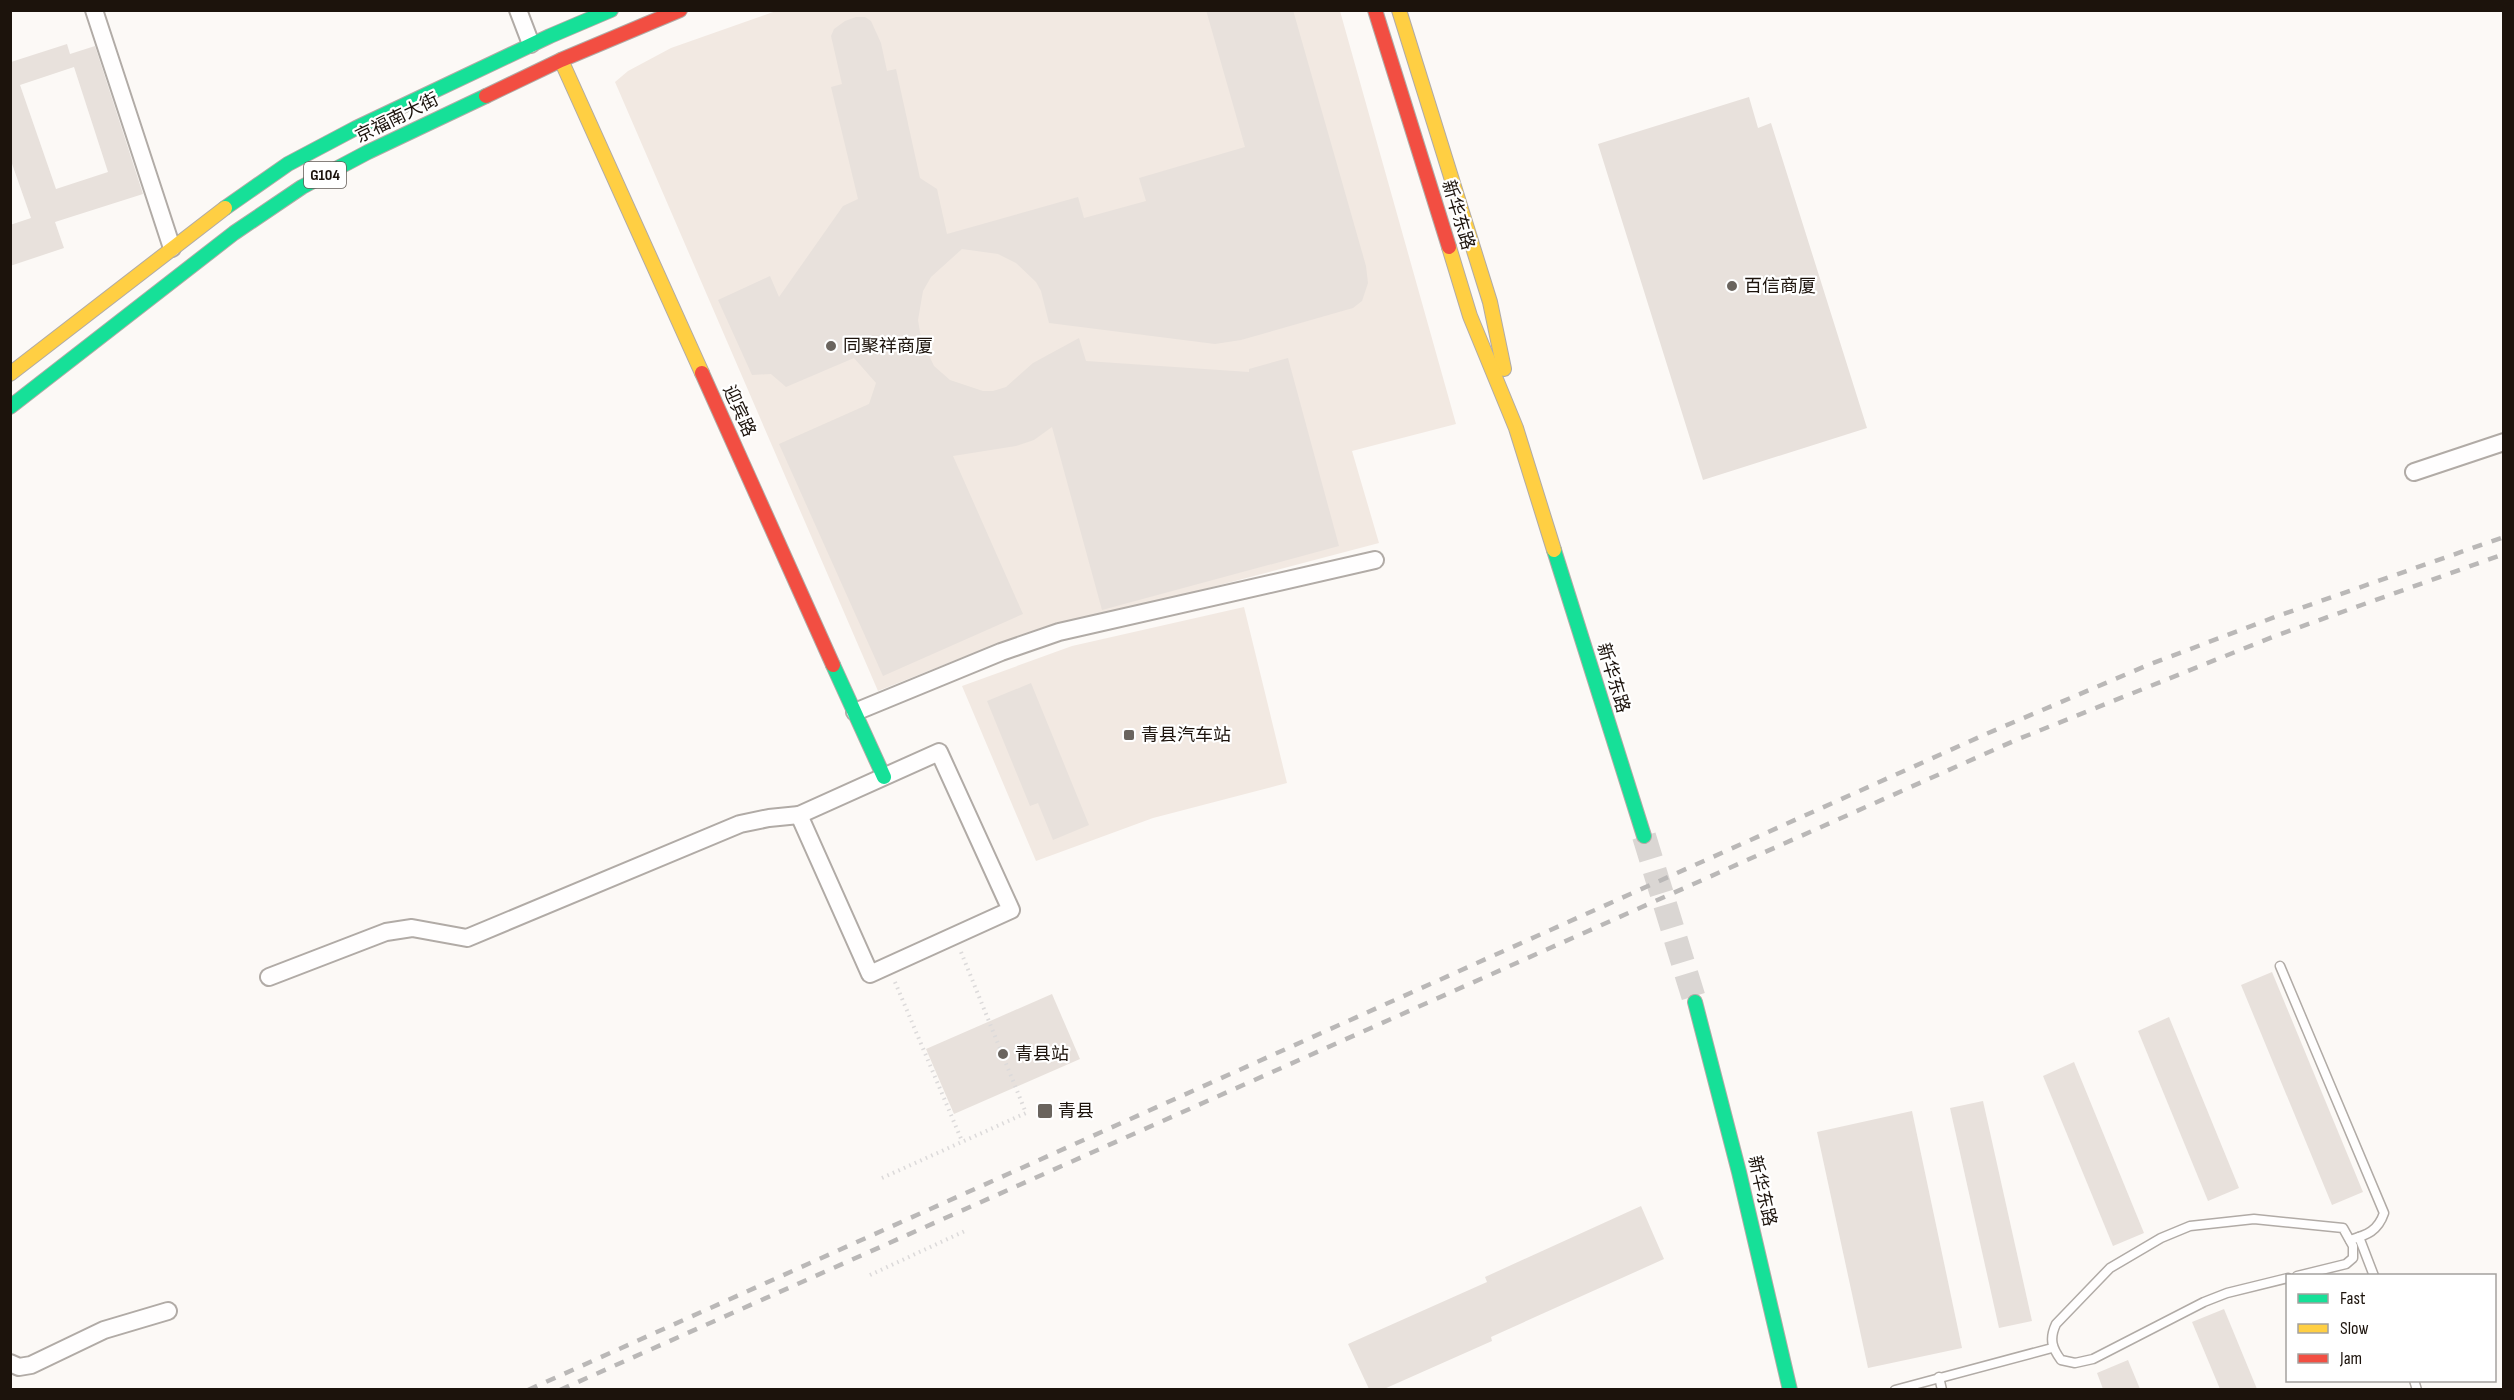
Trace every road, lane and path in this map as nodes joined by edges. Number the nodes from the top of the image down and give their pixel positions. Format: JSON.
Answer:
{"nodes":[{"id":1,"x":94,"y":10,"type":"edge"},
{"id":2,"x":518,"y":10,"type":"edge"},
{"id":3,"x":610,"y":10,"type":"edge"},
{"id":4,"x":680,"y":10,"type":"edge"},
{"id":5,"x":1375,"y":10,"type":"edge"},
{"id":6,"x":1399,"y":10,"type":"edge"},
{"id":7,"x":531,"y":44,"type":"junction"},
{"id":8,"x":561,"y":60,"type":"junction"},
{"id":9,"x":172,"y":248,"type":"junction"},
{"id":10,"x":10,"y":374,"type":"edge"},
{"id":11,"x":10,"y":408,"type":"edge"},
{"id":12,"x":1516,"y":428,"type":"junction"},
{"id":13,"x":2504,"y":442,"type":"edge"},
{"id":14,"x":2414,"y":472,"type":"dead end"},
{"id":15,"x":1375,"y":560,"type":"dead end"},
{"id":16,"x":855,"y":712,"type":"junction"},
{"id":17,"x":884,"y":777,"type":"junction"},
{"id":18,"x":799,"y":815,"type":"junction"},
{"id":19,"x":1644,"y":836,"type":"tunnel mouth"},
{"id":20,"x":954,"y":936,"type":"junction"},
{"id":21,"x":888,"y":966,"type":"junction"},
{"id":22,"x":2280,"y":966,"type":"dead end"},
{"id":23,"x":269,"y":977,"type":"dead end"},
{"id":24,"x":1695,"y":1002,"type":"tunnel mouth"},
{"id":25,"x":962,"y":1141,"type":"junction"},
{"id":26,"x":882,"y":1178,"type":"dead end"},
{"id":27,"x":968,"y":1230,"type":"dead end"},
{"id":28,"x":2359,"y":1237,"type":"junction"},
{"id":29,"x":2350,"y":1240,"type":"junction"},
{"id":30,"x":2301,"y":1274,"type":"edge"},
{"id":31,"x":2374,"y":1274,"type":"edge"},
{"id":32,"x":870,"y":1275,"type":"dead end"},
{"id":33,"x":2286,"y":1278,"type":"edge"},
{"id":34,"x":168,"y":1311,"type":"dead end"},
{"id":35,"x":2052,"y":1348,"type":"junction"},
{"id":36,"x":10,"y":1363,"type":"edge"},
{"id":37,"x":1939,"y":1377,"type":"junction"},
{"id":38,"x":1790,"y":1389,"type":"edge"},
{"id":39,"x":1895,"y":1389,"type":"edge"},
{"id":40,"x":1942,"y":1389,"type":"edge"}],
"edges":[{"from":1,"to":9,"type":"street"},
{"from":2,"to":7,"type":"street"},
{"from":3,"to":7,"type":"main road","name":"京福南大街","number":"G104"},
{"from":4,"to":8,"type":"main road","name":"京福南大街","number":"G104"},
{"from":5,"to":12,"type":"main road","name":"新华东路"},
{"from":6,"to":12,"type":"main road","name":"新华东路"},
{"from":7,"to":9,"type":"main road","name":"京福南大街","number":"G104"},
{"from":8,"to":11,"type":"main road","name":"京福南大街","number":"G104"},
{"from":8,"to":16,"type":"main road","name":"迎宾路"},
{"from":9,"to":10,"type":"main road","name":"京福南大街","number":"G104"},
{"from":12,"to":19,"type":"main road","name":"新华东路"},
{"from":13,"to":14,"type":"street"},
{"from":15,"to":16,"type":"street"},
{"from":16,"to":17,"type":"main road","name":"迎宾路"},
{"from":17,"to":18,"type":"street"},
{"from":17,"to":20,"type":"street"},
{"from":18,"to":21,"type":"street"},
{"from":18,"to":23,"type":"street"},
{"from":20,"to":21,"type":"street"},
{"from":20,"to":25,"type":"path"},
{"from":21,"to":25,"type":"path"},
{"from":22,"to":28,"type":"lane"},
{"from":24,"to":38,"type":"main road","name":"新华东路"},
{"from":25,"to":26,"type":"path"},
{"from":27,"to":32,"type":"path"},
{"from":28,"to":29,"type":"lane"},
{"from":28,"to":31,"type":"lane"},
{"from":29,"to":30,"type":"lane"},
{"from":29,"to":35,"type":"lane"},
{"from":33,"to":35,"type":"lane"},
{"from":34,"to":36,"type":"street"},
{"from":35,"to":37,"type":"lane"},
{"from":37,"to":39,"type":"lane"},
{"from":37,"to":40,"type":"lane"}]}
